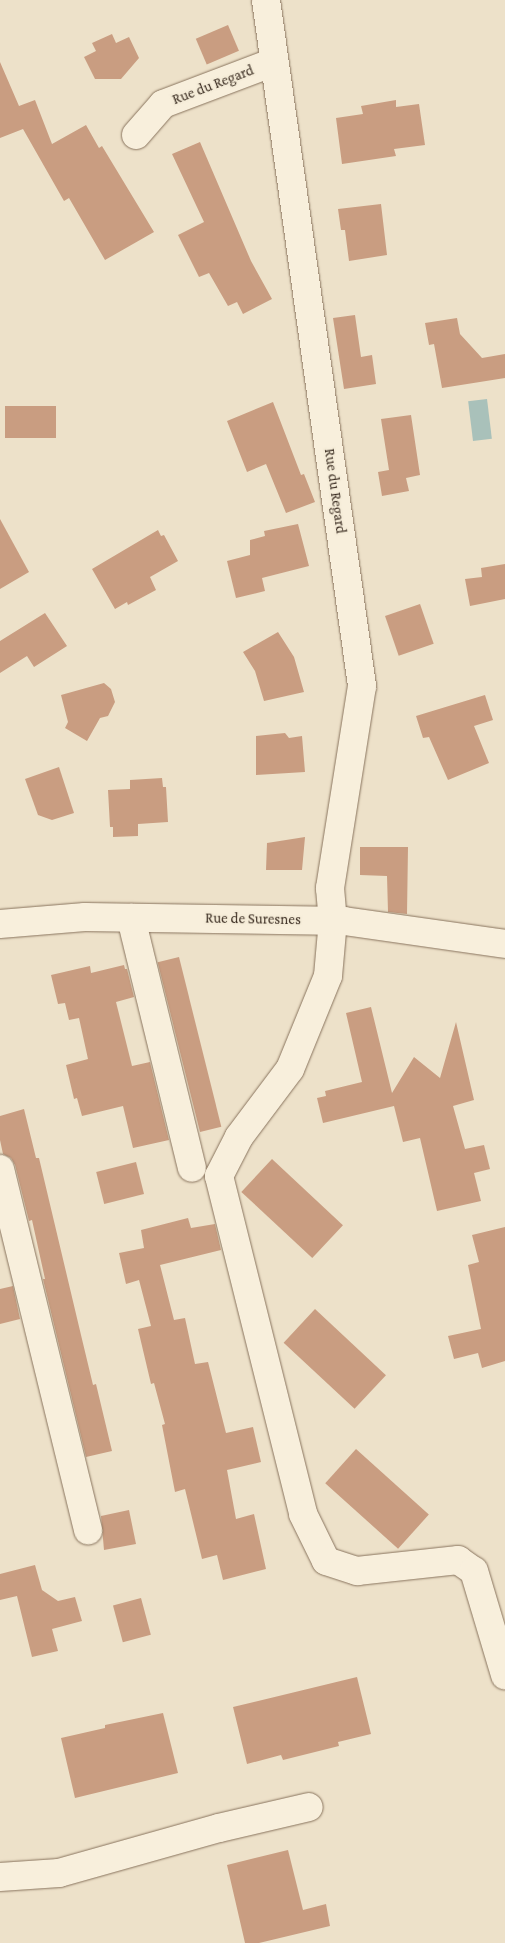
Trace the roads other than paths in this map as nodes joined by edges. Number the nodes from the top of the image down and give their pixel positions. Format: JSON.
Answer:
{"nodes":[{"id":1,"x":266,"y":0,"type":"edge"},
{"id":2,"x":274,"y":62,"type":"junction"},
{"id":3,"x":136,"y":135,"type":"dead end"},
{"id":4,"x":131,"y":918,"type":"junction"},
{"id":5,"x":333,"y":920,"type":"junction"},
{"id":6,"x":0,"y":924,"type":"edge"},
{"id":7,"x":505,"y":944,"type":"edge"},
{"id":8,"x":192,"y":1168,"type":"dead end"},
{"id":9,"x":0,"y":1169,"type":"edge"},
{"id":10,"x":88,"y":1530,"type":"dead end"},
{"id":11,"x":505,"y":1675,"type":"edge"},
{"id":12,"x":309,"y":1807,"type":"dead end"},
{"id":13,"x":0,"y":1877,"type":"edge"}],
"edges":[{"from":1,"to":2,"type":"street","name":"Rue du Regard"},
{"from":2,"to":3,"type":"street","name":"Rue du Regard"},
{"from":2,"to":5,"type":"street","name":"Rue du Regard"},
{"from":4,"to":5,"type":"street","name":"Rue de Suresnes"},
{"from":4,"to":6,"type":"street","name":"Rue de Suresnes"},
{"from":4,"to":8,"type":"street"},
{"from":5,"to":7,"type":"street","name":"Rue de Suresnes"},
{"from":5,"to":11,"type":"street","name":"Rue du Regard"},
{"from":9,"to":10,"type":"street"},
{"from":12,"to":13,"type":"street"}]}
